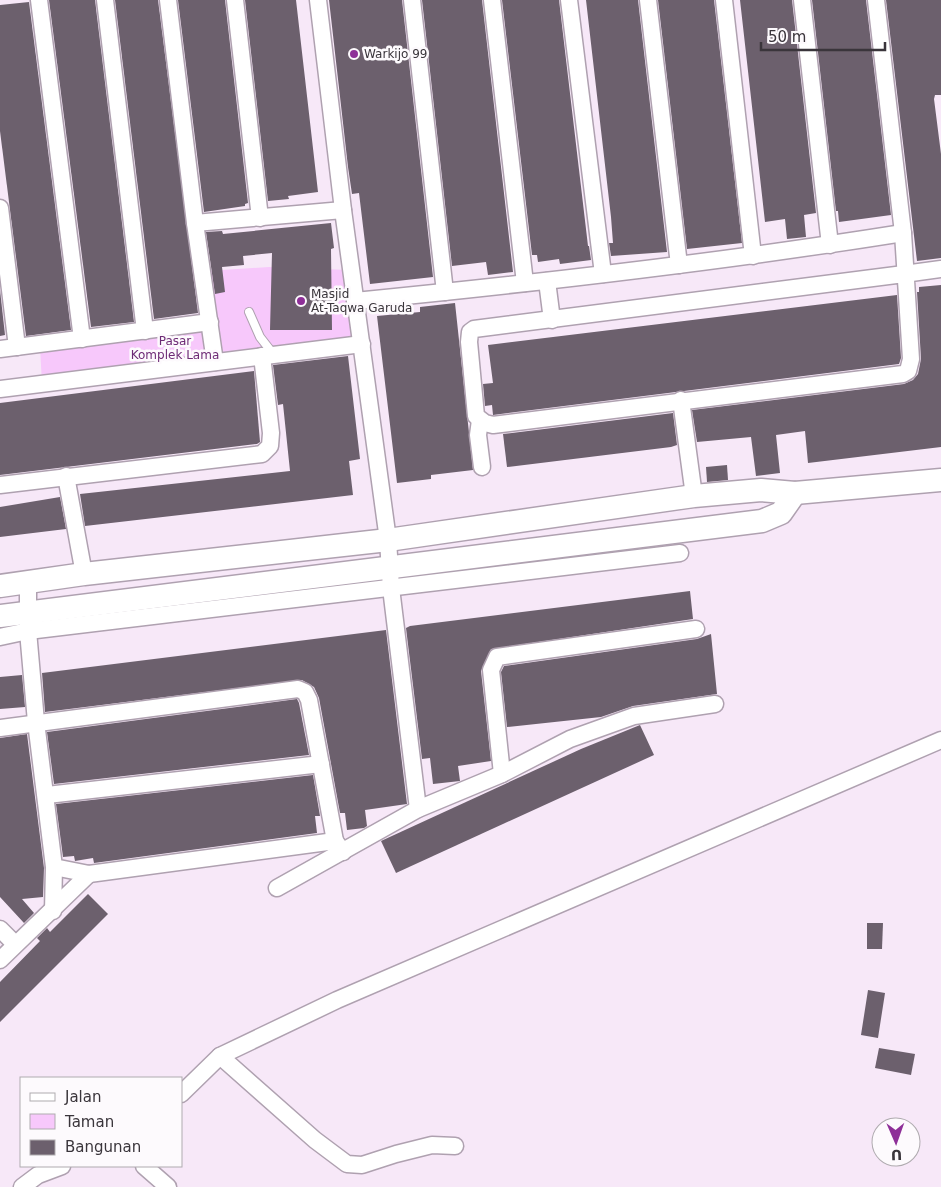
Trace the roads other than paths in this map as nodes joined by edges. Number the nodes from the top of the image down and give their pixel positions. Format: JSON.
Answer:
{"nodes":[{"id":1,"x":39,"y":0,"type":"edge"},
{"id":2,"x":104,"y":0,"type":"edge"},
{"id":3,"x":168,"y":0,"type":"edge"},
{"id":4,"x":235,"y":0,"type":"edge"},
{"id":5,"x":318,"y":0,"type":"edge"},
{"id":6,"x":412,"y":0,"type":"edge"},
{"id":7,"x":492,"y":0,"type":"edge"},
{"id":8,"x":569,"y":0,"type":"edge"},
{"id":9,"x":648,"y":0,"type":"edge"},
{"id":10,"x":724,"y":0,"type":"edge"},
{"id":11,"x":802,"y":0,"type":"edge"},
{"id":12,"x":876,"y":0,"type":"edge"},
{"id":13,"x":0,"y":208,"type":"edge"},
{"id":14,"x":343,"y":210,"type":"junction"},
{"id":15,"x":260,"y":218,"type":"junction"},
{"id":16,"x":195,"y":223,"type":"junction"},
{"id":17,"x":903,"y":233,"type":"junction"},
{"id":18,"x":830,"y":245,"type":"junction"},
{"id":19,"x":753,"y":256,"type":"junction"},
{"id":20,"x":678,"y":265,"type":"junction"},
{"id":21,"x":941,"y":269,"type":"edge"},
{"id":22,"x":602,"y":274,"type":"junction"},
{"id":23,"x":904,"y":274,"type":"junction"},
{"id":24,"x":547,"y":281,"type":"junction"},
{"id":25,"x":525,"y":283,"type":"junction"},
{"id":26,"x":445,"y":292,"type":"junction"},
{"id":27,"x":355,"y":301,"type":"junction"},
{"id":28,"x":249,"y":312,"type":"dead end"},
{"id":29,"x":552,"y":320,"type":"junction"},
{"id":30,"x":210,"y":322,"type":"junction"},
{"id":31,"x":145,"y":330,"type":"junction"},
{"id":32,"x":82,"y":339,"type":"junction"},
{"id":33,"x":362,"y":344,"type":"junction"},
{"id":34,"x":17,"y":347,"type":"junction"},
{"id":35,"x":0,"y":349,"type":"edge"},
{"id":36,"x":268,"y":356,"type":"junction"},
{"id":37,"x":215,"y":362,"type":"junction"},
{"id":38,"x":0,"y":390,"type":"edge"},
{"id":39,"x":681,"y":400,"type":"junction"},
{"id":40,"x":480,"y":420,"type":"junction"},
{"id":41,"x":482,"y":467,"type":"dead end"},
{"id":42,"x":66,"y":476,"type":"junction"},
{"id":43,"x":941,"y":480,"type":"edge"},
{"id":44,"x":0,"y":485,"type":"edge"},
{"id":45,"x":794,"y":493,"type":"junction"},
{"id":46,"x":694,"y":496,"type":"junction"},
{"id":47,"x":388,"y":540,"type":"junction"},
{"id":48,"x":680,"y":553,"type":"dead end"},
{"id":49,"x":84,"y":574,"type":"junction"},
{"id":50,"x":390,"y":579,"type":"junction"},
{"id":51,"x":28,"y":582,"type":"junction"},
{"id":52,"x":0,"y":586,"type":"edge"},
{"id":53,"x":0,"y":616,"type":"edge"},
{"id":54,"x":28,"y":622,"type":"junction"},
{"id":55,"x":696,"y":629,"type":"dead end"},
{"id":56,"x":0,"y":637,"type":"edge"},
{"id":57,"x":715,"y":704,"type":"dead end"},
{"id":58,"x":36,"y":722,"type":"junction"},
{"id":59,"x":0,"y":728,"type":"edge"},
{"id":60,"x":941,"y":740,"type":"edge"},
{"id":61,"x":321,"y":764,"type":"junction"},
{"id":62,"x":502,"y":774,"type":"junction"},
{"id":63,"x":47,"y":795,"type":"junction"},
{"id":64,"x":418,"y":809,"type":"junction"},
{"id":65,"x":339,"y":847,"type":"junction"},
{"id":66,"x":54,"y":867,"type":"junction"},
{"id":67,"x":89,"y":874,"type":"junction"},
{"id":68,"x":277,"y":888,"type":"dead end"},
{"id":69,"x":52,"y":911,"type":"junction"},
{"id":70,"x":0,"y":929,"type":"edge"},
{"id":71,"x":15,"y":944,"type":"junction"},
{"id":72,"x":0,"y":960,"type":"edge"},
{"id":73,"x":220,"y":1056,"type":"junction"},
{"id":74,"x":182,"y":1093,"type":"edge"},
{"id":75,"x":456,"y":1146,"type":"dead end"},
{"id":76,"x":59,"y":1167,"type":"edge"},
{"id":77,"x":145,"y":1167,"type":"edge"},
{"id":78,"x":22,"y":1187,"type":"edge"},
{"id":79,"x":168,"y":1187,"type":"edge"}],
"edges":[{"from":1,"to":32,"type":"street"},
{"from":2,"to":31,"type":"street"},
{"from":3,"to":16,"type":"street"},
{"from":4,"to":15,"type":"street"},
{"from":5,"to":14,"type":"street"},
{"from":6,"to":26,"type":"street"},
{"from":7,"to":25,"type":"street"},
{"from":8,"to":22,"type":"street"},
{"from":9,"to":20,"type":"street"},
{"from":10,"to":19,"type":"street"},
{"from":11,"to":18,"type":"street"},
{"from":12,"to":17,"type":"street"},
{"from":13,"to":34,"type":"street"},
{"from":14,"to":15,"type":"street"},
{"from":14,"to":27,"type":"street"},
{"from":15,"to":16,"type":"street"},
{"from":16,"to":30,"type":"street"},
{"from":17,"to":18,"type":"street"},
{"from":17,"to":23,"type":"street"},
{"from":18,"to":19,"type":"street"},
{"from":19,"to":20,"type":"street"},
{"from":20,"to":22,"type":"street"},
{"from":21,"to":23,"type":"street"},
{"from":22,"to":24,"type":"street"},
{"from":23,"to":29,"type":"street"},
{"from":23,"to":39,"type":"street"},
{"from":24,"to":25,"type":"street"},
{"from":24,"to":29,"type":"street"},
{"from":25,"to":26,"type":"street"},
{"from":26,"to":27,"type":"street"},
{"from":27,"to":33,"type":"street"},
{"from":28,"to":36,"type":"lane"},
{"from":29,"to":40,"type":"street"},
{"from":30,"to":31,"type":"street"},
{"from":30,"to":37,"type":"street"},
{"from":31,"to":32,"type":"street"},
{"from":32,"to":34,"type":"street"},
{"from":33,"to":36,"type":"street"},
{"from":33,"to":47,"type":"street"},
{"from":34,"to":35,"type":"street"},
{"from":36,"to":37,"type":"street"},
{"from":36,"to":42,"type":"street"},
{"from":37,"to":38,"type":"street"},
{"from":39,"to":40,"type":"street"},
{"from":39,"to":46,"type":"street"},
{"from":40,"to":41,"type":"street"},
{"from":42,"to":44,"type":"street"},
{"from":42,"to":49,"type":"street"},
{"from":43,"to":45,"type":"street"},
{"from":45,"to":46,"type":"street"},
{"from":45,"to":50,"type":"street"},
{"from":46,"to":47,"type":"street"},
{"from":47,"to":49,"type":"street"},
{"from":47,"to":50,"type":"street"},
{"from":48,"to":50,"type":"street"},
{"from":49,"to":51,"type":"street"},
{"from":50,"to":54,"type":"street"},
{"from":50,"to":64,"type":"street"},
{"from":51,"to":52,"type":"street"},
{"from":51,"to":54,"type":"street"},
{"from":53,"to":54,"type":"street"},
{"from":54,"to":56,"type":"street"},
{"from":54,"to":58,"type":"street"},
{"from":55,"to":62,"type":"street"},
{"from":57,"to":62,"type":"street"},
{"from":58,"to":59,"type":"street"},
{"from":58,"to":61,"type":"street"},
{"from":58,"to":63,"type":"street"},
{"from":60,"to":73,"type":"street"},
{"from":61,"to":63,"type":"street"},
{"from":61,"to":65,"type":"street"},
{"from":62,"to":64,"type":"street"},
{"from":63,"to":66,"type":"street"},
{"from":64,"to":65,"type":"street"},
{"from":65,"to":67,"type":"street"},
{"from":65,"to":68,"type":"street"},
{"from":66,"to":67,"type":"street"},
{"from":66,"to":69,"type":"street"},
{"from":67,"to":69,"type":"street"},
{"from":69,"to":71,"type":"street"},
{"from":70,"to":71,"type":"street"},
{"from":71,"to":72,"type":"street"},
{"from":73,"to":74,"type":"street"},
{"from":73,"to":75,"type":"street"},
{"from":76,"to":78,"type":"street"},
{"from":77,"to":79,"type":"street"}]}
